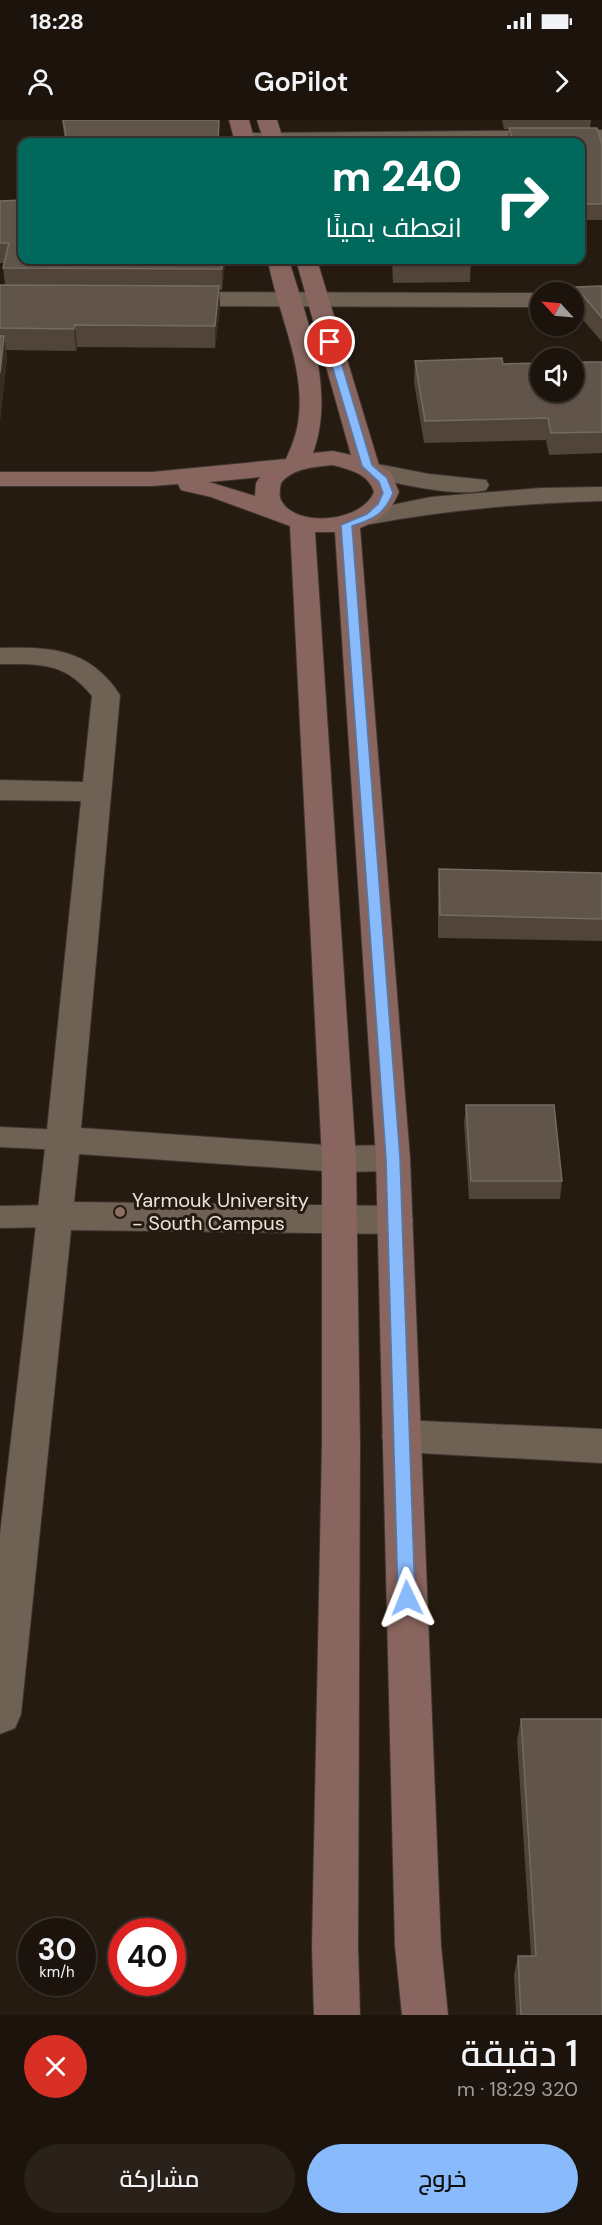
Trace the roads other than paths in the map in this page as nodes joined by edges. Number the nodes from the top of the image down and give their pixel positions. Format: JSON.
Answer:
{"nodes":[{"id":1,"x":243,"y":134,"type":"edge"},
{"id":2,"x":271,"y":134,"type":"edge"},
{"id":3,"x":602,"y":136,"type":"edge"},
{"id":4,"x":279,"y":264,"type":"edge"},
{"id":5,"x":307,"y":264,"type":"edge"},
{"id":6,"x":151,"y":299,"type":"edge"},
{"id":7,"x":290,"y":300,"type":"junction"},
{"id":8,"x":317,"y":300,"type":"junction"},
{"id":9,"x":530,"y":300,"type":"edge"},
{"id":10,"x":290,"y":465,"type":"junction"},
{"id":11,"x":370,"y":468,"type":"junction"},
{"id":12,"x":152,"y":478,"type":"junction"},
{"id":13,"x":0,"y":479,"type":"edge"},
{"id":14,"x":602,"y":494,"type":"edge"},
{"id":15,"x":541,"y":495,"type":"junction"},
{"id":16,"x":290,"y":518,"type":"junction"},
{"id":17,"x":359,"y":520,"type":"junction"},
{"id":18,"x":0,"y":656,"type":"edge"},
{"id":19,"x":0,"y":790,"type":"edge"},
{"id":20,"x":97,"y":792,"type":"junction"},
{"id":21,"x":0,"y":1137,"type":"edge"},
{"id":22,"x":63,"y":1140,"type":"junction"},
{"id":23,"x":393,"y":1158,"type":"junction"},
{"id":24,"x":339,"y":1159,"type":"junction"},
{"id":25,"x":53,"y":1216,"type":"junction"},
{"id":26,"x":0,"y":1217,"type":"edge"},
{"id":27,"x":340,"y":1220,"type":"junction"},
{"id":28,"x":395,"y":1220,"type":"junction"},
{"id":29,"x":402,"y":1436,"type":"junction"},
{"id":30,"x":602,"y":1446,"type":"edge"},
{"id":31,"x":0,"y":1714,"type":"edge"},
{"id":32,"x":337,"y":2015,"type":"edge"},
{"id":33,"x":425,"y":2015,"type":"edge"}],
"edges":[{"from":1,"to":2,"type":"street"},
{"from":2,"to":3,"type":"street"},
{"from":4,"to":7,"type":"street"},
{"from":5,"to":8,"type":"street"},
{"from":6,"to":7,"type":"street"},
{"from":7,"to":8,"type":"street"},
{"from":7,"to":10,"type":"street"},
{"from":8,"to":9,"type":"street"},
{"from":8,"to":11,"type":"street"},
{"from":10,"to":11,"type":"street"},
{"from":10,"to":12,"type":"street"},
{"from":10,"to":16,"type":"street"},
{"from":11,"to":15,"type":"street"},
{"from":11,"to":17,"type":"street"},
{"from":12,"to":13,"type":"street"},
{"from":12,"to":16,"type":"street"},
{"from":14,"to":15,"type":"street"},
{"from":15,"to":17,"type":"street"},
{"from":16,"to":17,"type":"street"},
{"from":16,"to":24,"type":"street"},
{"from":17,"to":23,"type":"street"},
{"from":18,"to":20,"type":"street"},
{"from":19,"to":20,"type":"street"},
{"from":20,"to":22,"type":"street"},
{"from":21,"to":22,"type":"lane"},
{"from":22,"to":24,"type":"street"},
{"from":22,"to":25,"type":"street"},
{"from":23,"to":24,"type":"street"},
{"from":23,"to":28,"type":"street"},
{"from":24,"to":27,"type":"street"},
{"from":25,"to":26,"type":"lane"},
{"from":25,"to":27,"type":"street"},
{"from":25,"to":31,"type":"street"},
{"from":27,"to":28,"type":"street"},
{"from":27,"to":32,"type":"street"},
{"from":28,"to":29,"type":"street"},
{"from":29,"to":30,"type":"street"},
{"from":29,"to":33,"type":"street"}]}
